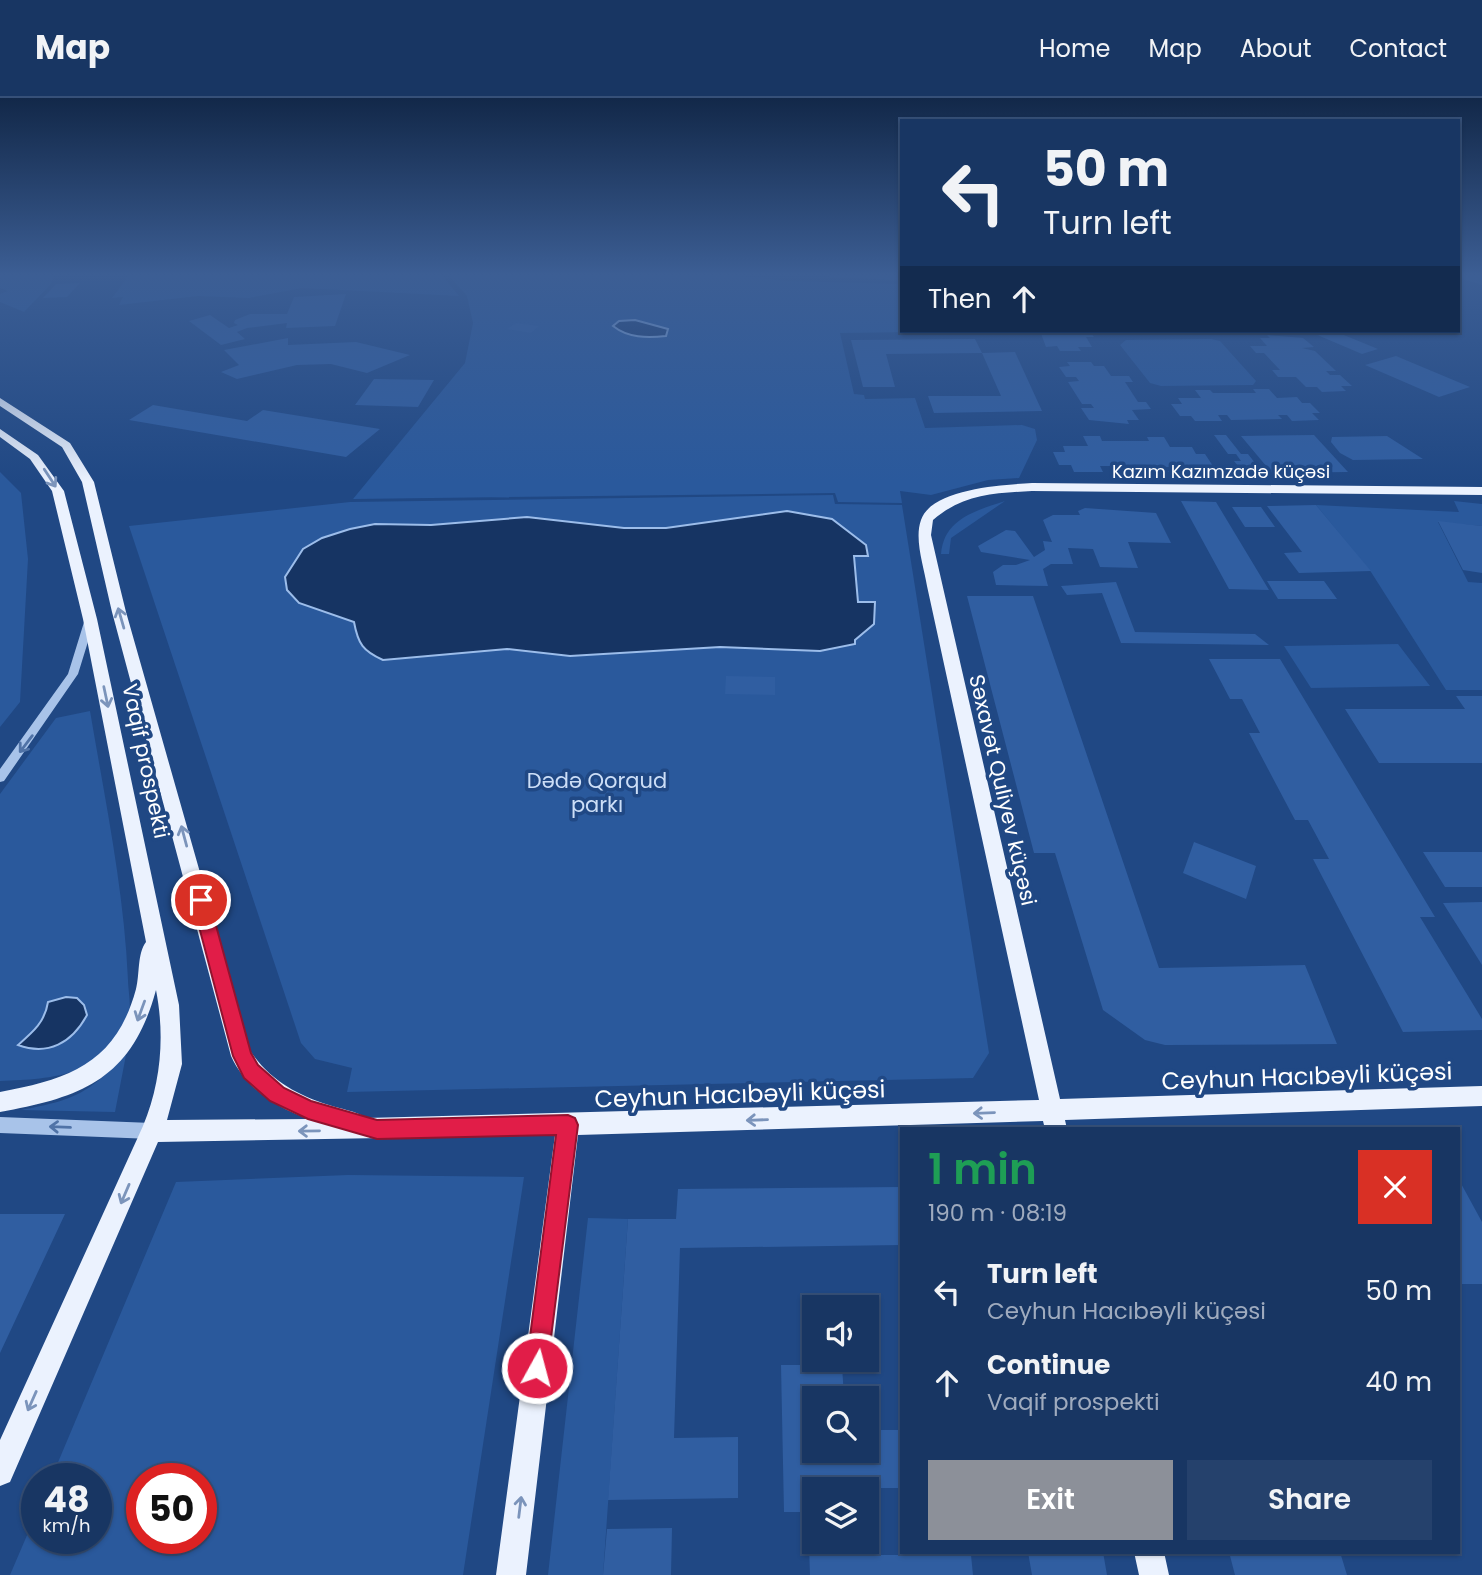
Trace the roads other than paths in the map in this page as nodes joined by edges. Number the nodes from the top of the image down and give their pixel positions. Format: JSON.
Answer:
{"nodes":[{"id":1,"x":0,"y":401,"type":"edge"},
{"id":2,"x":0,"y":410,"type":"edge"},
{"id":3,"x":32,"y":423,"type":"junction"},
{"id":4,"x":0,"y":432,"type":"edge"},
{"id":5,"x":1482,"y":491,"type":"edge"},
{"id":6,"x":960,"y":494,"type":"joint"},
{"id":7,"x":89,"y":619,"type":"junction"},
{"id":8,"x":0,"y":778,"type":"edge"},
{"id":9,"x":153,"y":920,"type":"junction"},
{"id":10,"x":1482,"y":1096,"type":"edge"},
{"id":11,"x":0,"y":1102,"type":"edge"},
{"id":12,"x":1054,"y":1120,"type":"edge"},
{"id":13,"x":0,"y":1125,"type":"edge"},
{"id":14,"x":568,"y":1125,"type":"junction"},
{"id":15,"x":377,"y":1129,"type":"junction"},
{"id":16,"x":152,"y":1131,"type":"junction"},
{"id":17,"x":0,"y":1472,"type":"edge"},
{"id":18,"x":1149,"y":1554,"type":"edge"},
{"id":19,"x":511,"y":1575,"type":"edge"},
{"id":20,"x":1154,"y":1575,"type":"edge"}],
"edges":[{"from":1,"to":3,"type":"main road","name":"Vaqif prospekti"},
{"from":2,"to":3,"type":"main road","name":"Vaqif prospekti"},
{"from":15,"to":3,"type":"main road","name":"Vaqif prospekti","one_way":true},
{"from":4,"to":7,"type":"main road","name":"Vaqif prospekti","one_way":true},
{"from":5,"to":6,"type":"main road","name":"Kazım Kazımzadə küçəsi"},
{"from":6,"to":12,"type":"main road","name":"Səxavət Quliyev küçəsi"},
{"from":7,"to":8,"type":"street","one_way":true},
{"from":7,"to":9,"type":"main road","name":"Vaqif prospekti","one_way":true},
{"from":9,"to":11,"type":"main road","one_way":true},
{"from":9,"to":16,"type":"main road","name":"Vaqif prospekti"},
{"from":10,"to":12,"type":"main road","name":"Ceyhun Hacıbəyli küçəsi"},
{"from":12,"to":14,"type":"main road","name":"Ceyhun Hacıbəyli küçəsi","one_way":true},
{"from":16,"to":13,"type":"street","name":"Ceyhun Hacıbəyli küçəsi","one_way":true},
{"from":14,"to":15,"type":"main road","name":"Ceyhun Hacıbəyli küçəsi"},
{"from":19,"to":14,"type":"main road","one_way":true},
{"from":15,"to":16,"type":"main road","name":"Ceyhun Hacıbəyli küçəsi","one_way":true},
{"from":16,"to":17,"type":"main road","name":"Vaqif prospekti","one_way":true},
{"from":18,"to":20,"type":"main road"}]}
